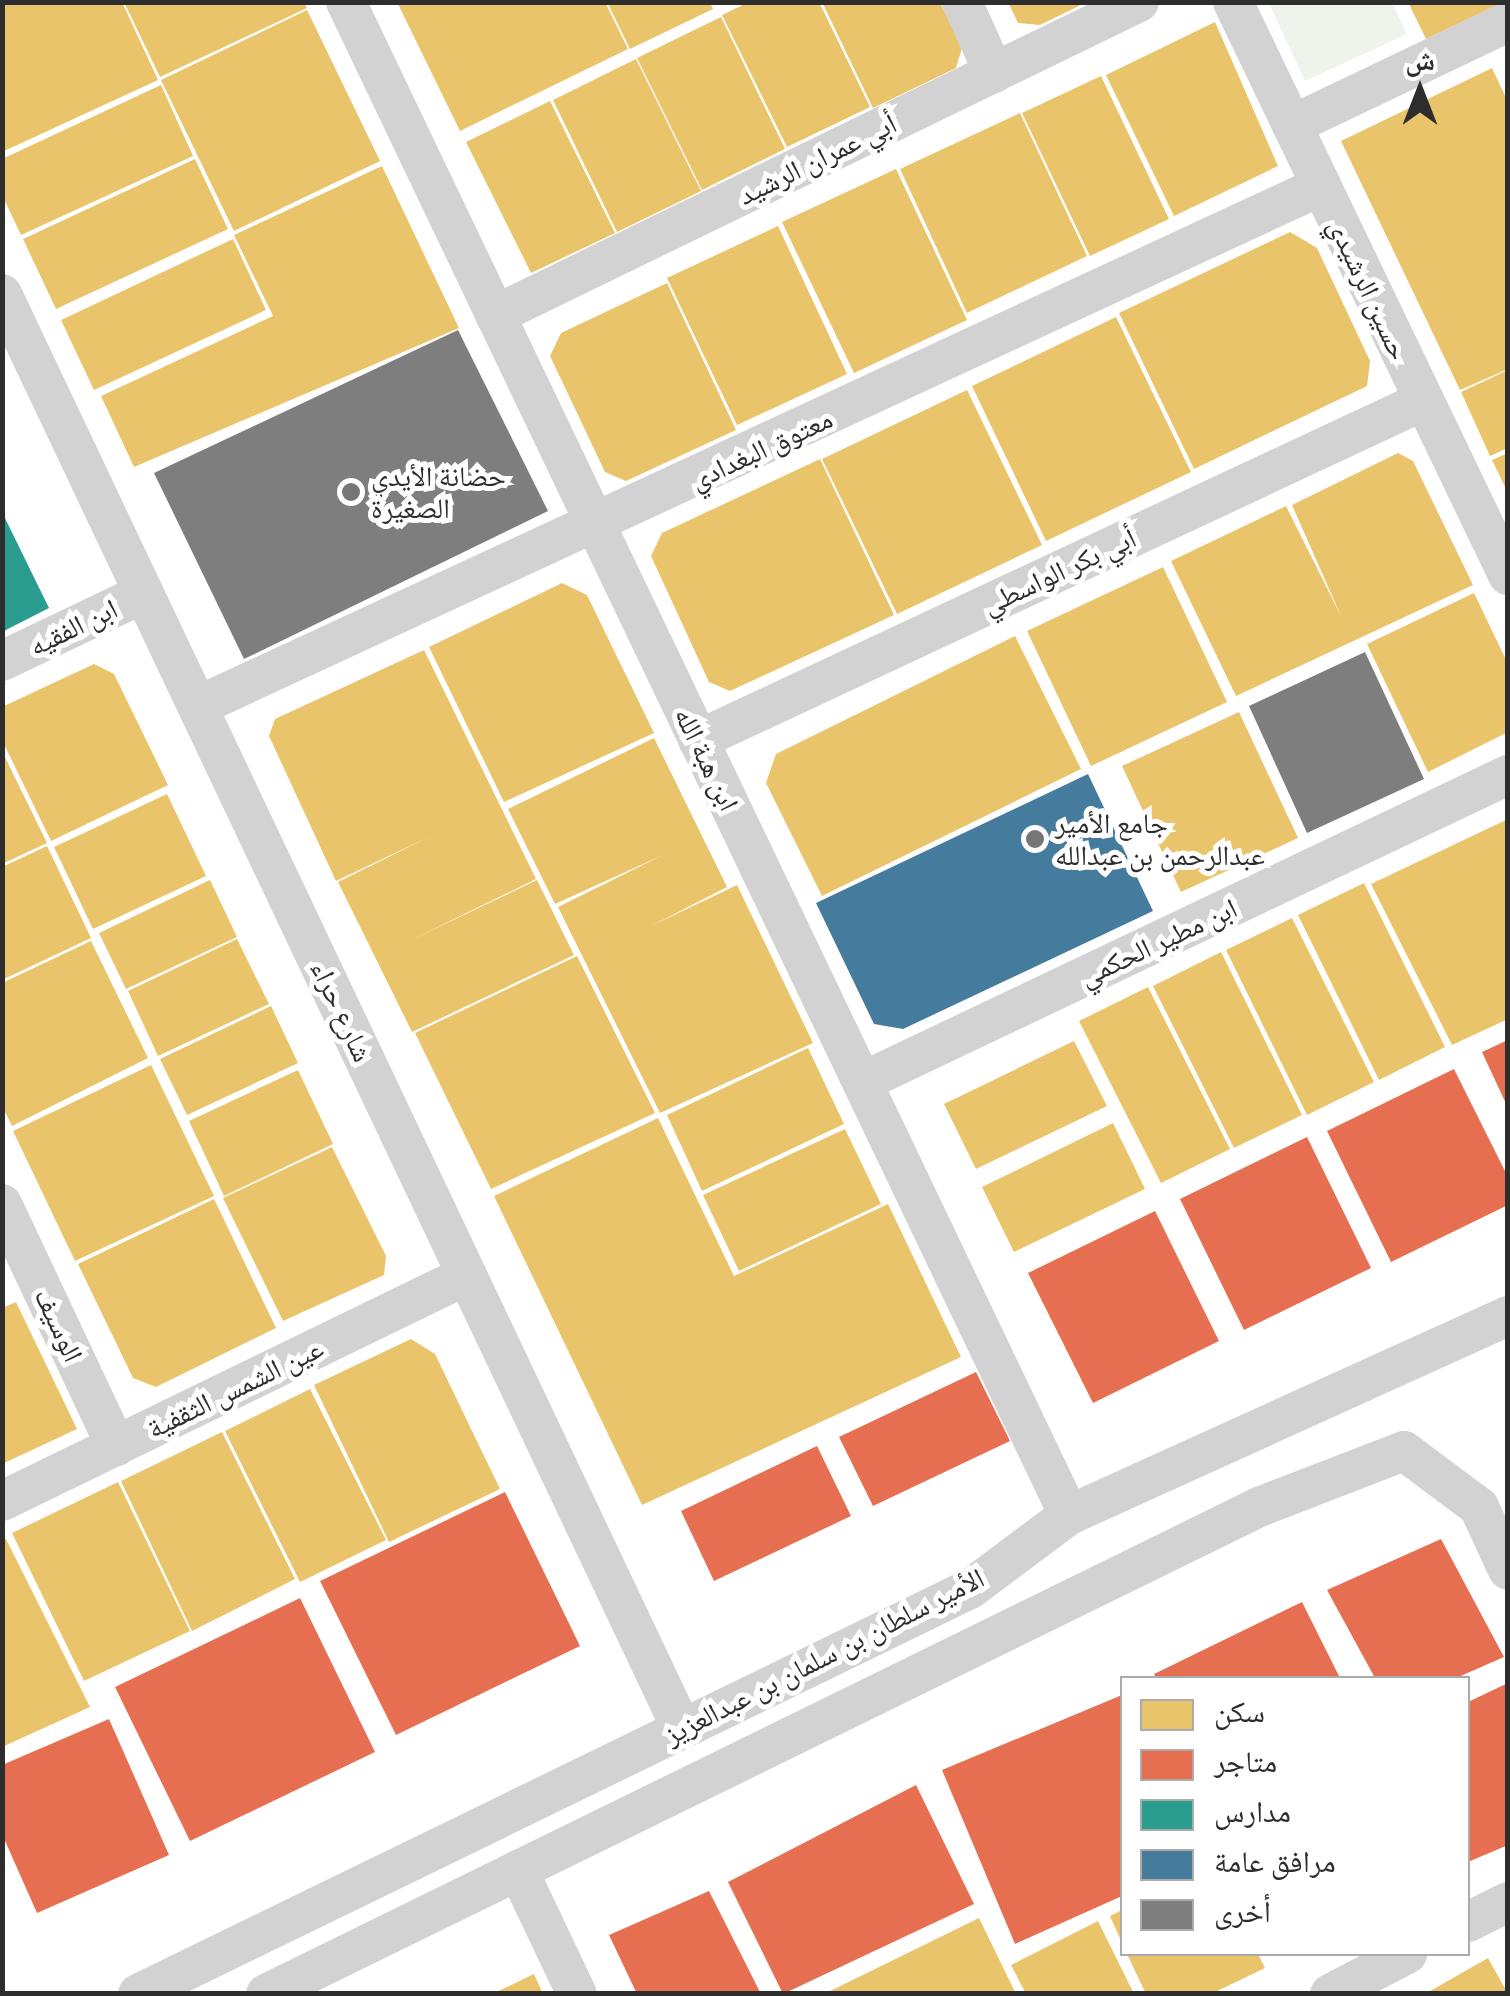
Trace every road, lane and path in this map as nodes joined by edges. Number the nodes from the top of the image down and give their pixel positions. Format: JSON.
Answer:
{"nodes":[{"id":1,"x":346,"y":2,"type":"edge"},
{"id":2,"x":962,"y":2,"type":"edge"},
{"id":3,"x":1139,"y":2,"type":"edge"},
{"id":4,"x":1233,"y":2,"type":"edge"},
{"id":5,"x":1507,"y":24,"type":"edge"},
{"id":6,"x":994,"y":73,"type":"junction"},
{"id":7,"x":1292,"y":125,"type":"junction"},
{"id":8,"x":1322,"y":186,"type":"junction"},
{"id":9,"x":2,"y":294,"type":"edge"},
{"id":10,"x":495,"y":315,"type":"junction"},
{"id":11,"x":1421,"y":402,"type":"junction"},
{"id":12,"x":597,"y":526,"type":"junction"},
{"id":13,"x":1508,"y":575,"type":"edge"},
{"id":14,"x":144,"y":592,"type":"junction"},
{"id":15,"x":2,"y":661,"type":"edge"},
{"id":16,"x":198,"y":706,"type":"junction"},
{"id":17,"x":698,"y":740,"type":"junction"},
{"id":18,"x":1508,"y":775,"type":"edge"},
{"id":19,"x":862,"y":1082,"type":"junction"},
{"id":20,"x":2,"y":1204,"type":"edge"},
{"id":21,"x":467,"y":1275,"type":"junction"},
{"id":22,"x":1508,"y":1316,"type":"edge"},
{"id":23,"x":116,"y":1446,"type":"junction"},
{"id":24,"x":2,"y":1501,"type":"edge"},
{"id":25,"x":1070,"y":1515,"type":"junction"},
{"id":26,"x":1508,"y":1570,"type":"edge"},
{"id":27,"x":970,"y":1588,"type":"junction"},
{"id":28,"x":1006,"y":1630,"type":"junction"},
{"id":29,"x":882,"y":1632,"type":"junction"},
{"id":30,"x":910,"y":1677,"type":"junction"},
{"id":31,"x":682,"y":1729,"type":"junction"},
{"id":32,"x":518,"y":1870,"type":"junction"},
{"id":33,"x":1508,"y":1902,"type":"edge"},
{"id":34,"x":1470,"y":1921,"type":"edge"},
{"id":35,"x":1403,"y":1956,"type":"edge"},
{"id":36,"x":138,"y":1994,"type":"edge"},
{"id":37,"x":266,"y":1994,"type":"edge"},
{"id":38,"x":577,"y":1994,"type":"edge"},
{"id":39,"x":1330,"y":1994,"type":"edge"}],
"edges":[{"from":1,"to":10,"type":"street","name":"ابن هبة الله"},
{"from":2,"to":6,"type":"street"},
{"from":3,"to":6,"type":"street","name":"أبي عمران الرشيد"},
{"from":4,"to":7,"type":"street","name":"حسين الرشيدي"},
{"from":5,"to":7,"type":"street"},
{"from":6,"to":10,"type":"street","name":"أبي عمران الرشيد"},
{"from":7,"to":8,"type":"street","name":"حسين الرشيدي"},
{"from":8,"to":11,"type":"street","name":"حسين الرشيدي"},
{"from":8,"to":12,"type":"street","name":"معتوق البغدادي"},
{"from":9,"to":14,"type":"street","name":"شارع حراء"},
{"from":10,"to":12,"type":"street","name":"ابن هبة الله"},
{"from":11,"to":13,"type":"street","name":"حسين الرشيدي"},
{"from":11,"to":17,"type":"street","name":"أبي بكر الواسطي"},
{"from":12,"to":16,"type":"street","name":"معتوق البغدادي"},
{"from":12,"to":17,"type":"street","name":"ابن هبة الله"},
{"from":14,"to":15,"type":"street","name":"ابن الفقيه"},
{"from":14,"to":16,"type":"street","name":"شارع حراء"},
{"from":16,"to":21,"type":"street","name":"شارع حراء"},
{"from":17,"to":19,"type":"street","name":"ابن هبة الله"},
{"from":18,"to":19,"type":"street","name":"ابن مطير الحكمي"},
{"from":19,"to":25,"type":"street","name":"ابن هبة الله"},
{"from":20,"to":23,"type":"street","name":"الوسيف"},
{"from":21,"to":23,"type":"street","name":"عين الشمس الثقفية"},
{"from":21,"to":31,"type":"street","name":"شارع حراء"},
{"from":22,"to":25,"type":"street","name":"الأمير سلطان بن سلمان بن عبدالعزيز"},
{"from":23,"to":24,"type":"street","name":"عين الشمس الثقفية"},
{"from":25,"to":27,"type":"street","name":"الأمير سلطان بن سلمان بن عبدالعزيز"},
{"from":26,"to":28,"type":"street","name":"الأمير سلطان بن سلمان بن عبدالعزيز"},
{"from":27,"to":28,"type":"street"},
{"from":27,"to":29,"type":"street","name":"الأمير سلطان بن سلمان بن عبدالعزيز"},
{"from":28,"to":30,"type":"street","name":"الأمير سلطان بن سلمان بن عبدالعزيز"},
{"from":29,"to":30,"type":"street"},
{"from":29,"to":31,"type":"street","name":"الأمير سلطان بن سلمان بن عبدالعزيز"},
{"from":30,"to":32,"type":"street","name":"الأمير سلطان بن سلمان بن عبدالعزيز"},
{"from":31,"to":36,"type":"street","name":"الأمير سلطان بن سلمان بن عبدالعزيز"},
{"from":32,"to":37,"type":"street","name":"الأمير سلطان بن سلمان بن عبدالعزيز"},
{"from":32,"to":38,"type":"street"},
{"from":33,"to":34,"type":"street"},
{"from":35,"to":39,"type":"street"}]}
